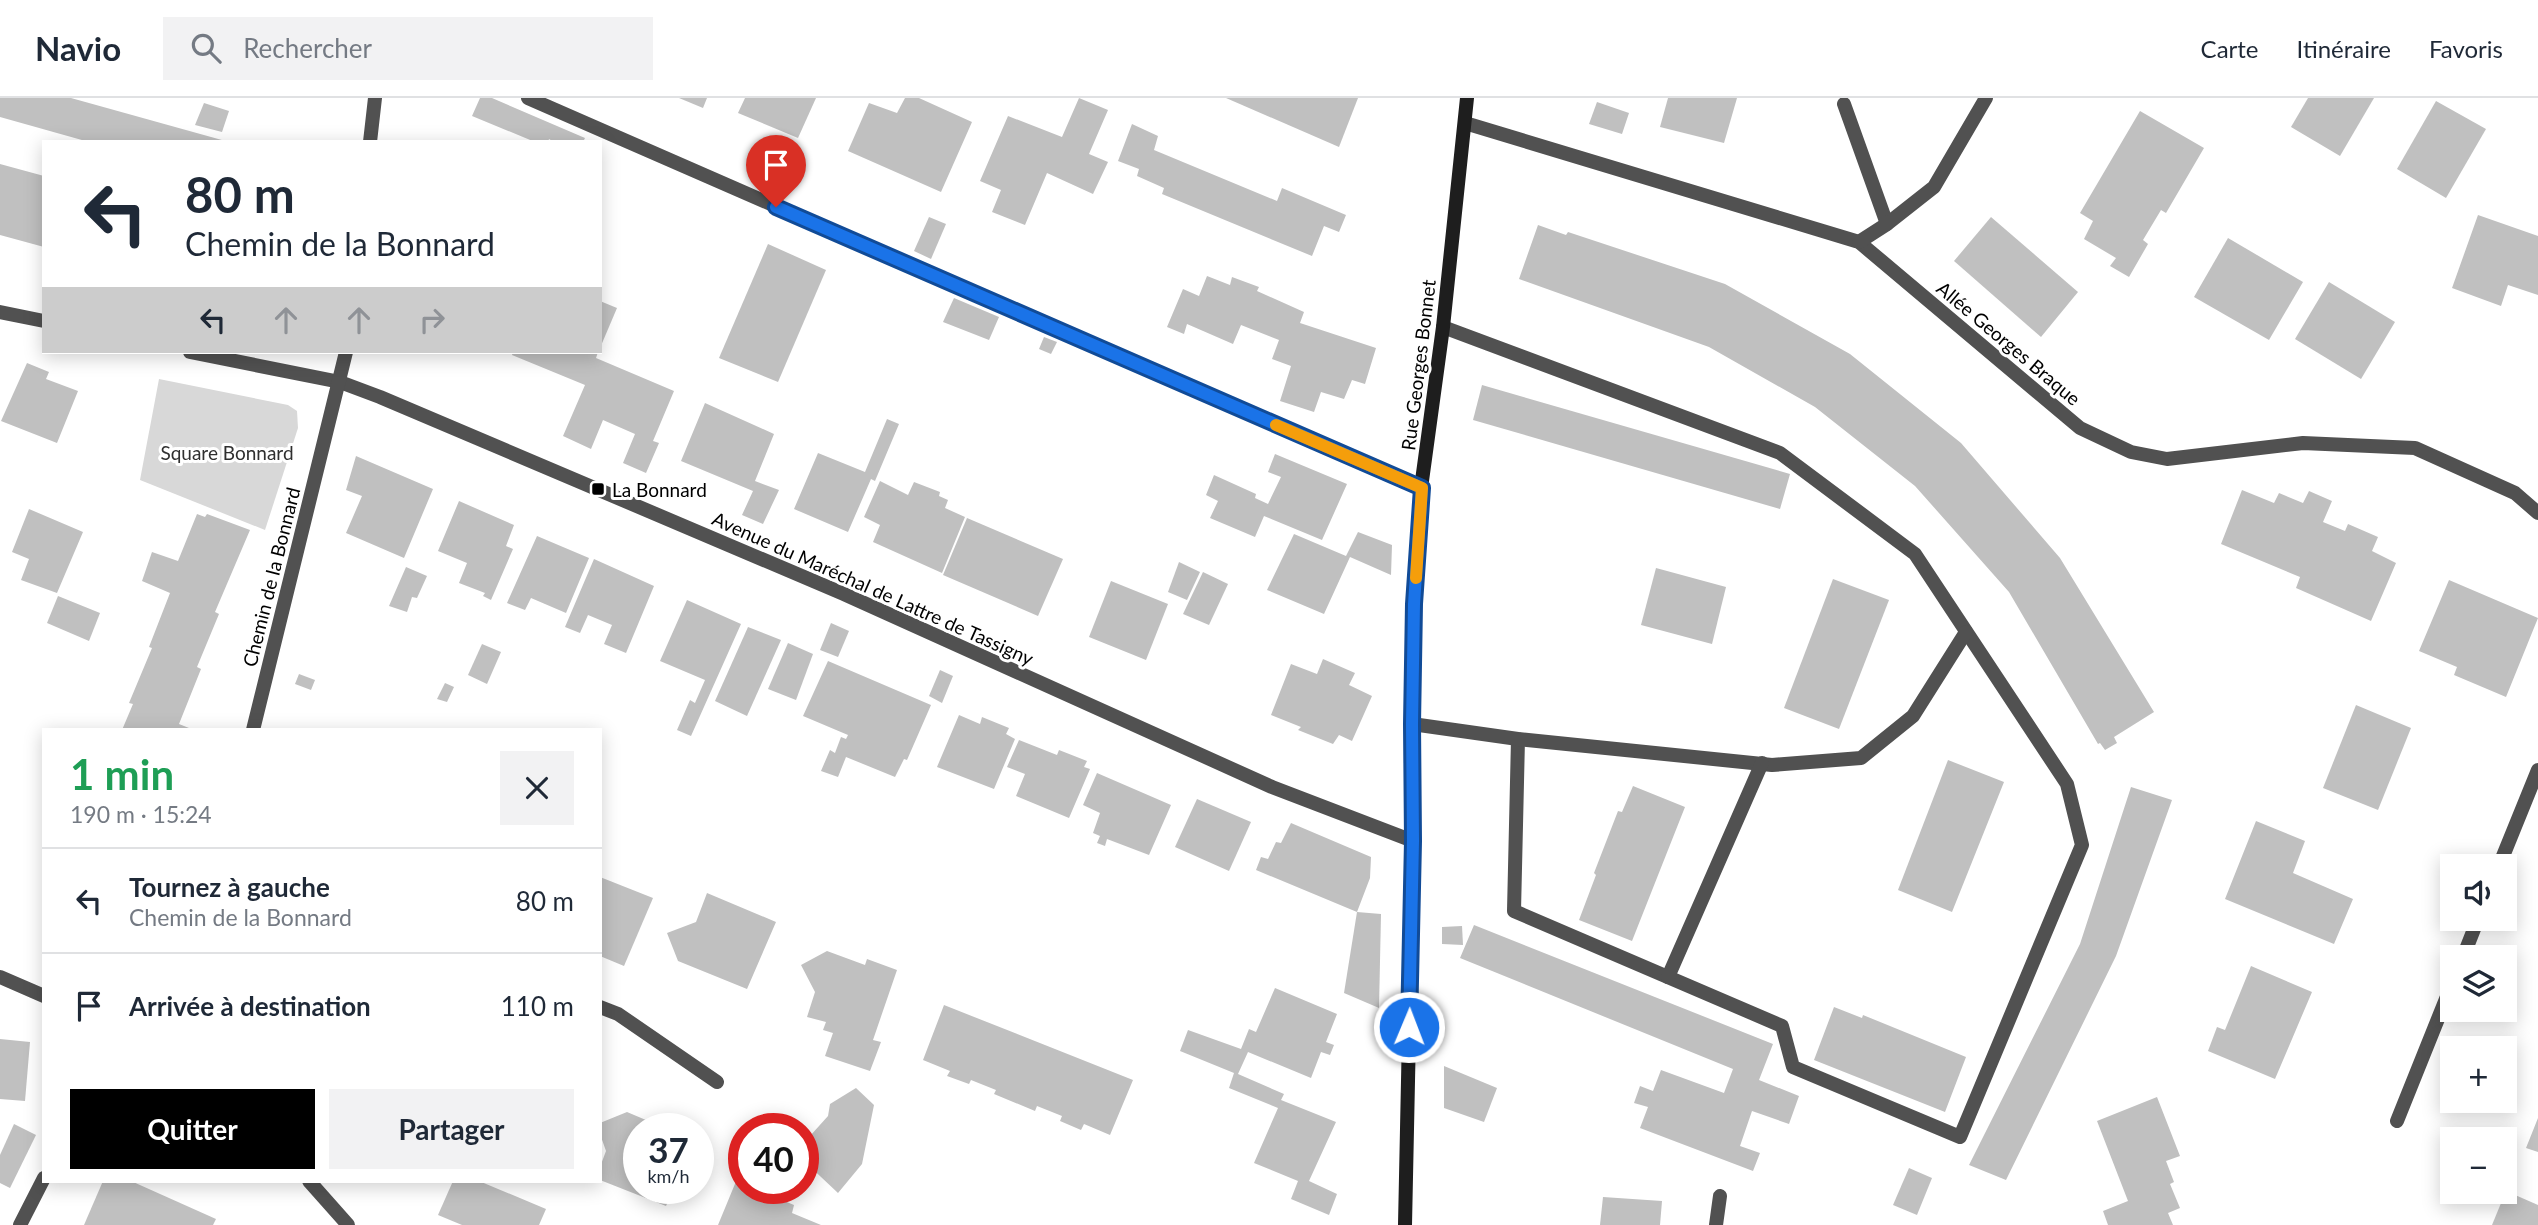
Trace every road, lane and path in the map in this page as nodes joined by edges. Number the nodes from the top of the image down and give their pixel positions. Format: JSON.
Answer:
{"nodes":[{"id":1,"x":375,"y":98,"type":"edge"},
{"id":2,"x":528,"y":98,"type":"edge"},
{"id":3,"x":1467,"y":98,"type":"edge"},
{"id":4,"x":1986,"y":98,"type":"edge"},
{"id":5,"x":1844,"y":104,"type":"dead end"},
{"id":6,"x":1465,"y":123,"type":"junction"},
{"id":7,"x":370,"y":140,"type":"edge"},
{"id":8,"x":1887,"y":223,"type":"junction"},
{"id":9,"x":1859,"y":242,"type":"junction"},
{"id":10,"x":0,"y":312,"type":"edge"},
{"id":11,"x":42,"y":321,"type":"edge"},
{"id":12,"x":1443,"y":327,"type":"junction"},
{"id":13,"x":200,"y":354,"type":"edge"},
{"id":14,"x":346,"y":354,"type":"edge"},
{"id":15,"x":340,"y":382,"type":"junction"},
{"id":16,"x":1422,"y":488,"type":"junction"},
{"id":17,"x":2538,"y":513,"type":"edge"},
{"id":18,"x":1966,"y":632,"type":"junction"},
{"id":19,"x":1412,"y":724,"type":"junction"},
{"id":20,"x":254,"y":728,"type":"edge"},
{"id":21,"x":1518,"y":739,"type":"junction"},
{"id":22,"x":1762,"y":763,"type":"junction"},
{"id":23,"x":2538,"y":770,"type":"edge"},
{"id":24,"x":1413,"y":841,"type":"junction"},
{"id":25,"x":2504,"y":854,"type":"edge"},
{"id":26,"x":0,"y":977,"type":"edge"},
{"id":27,"x":1668,"y":977,"type":"junction"},
{"id":28,"x":42,"y":995,"type":"edge"},
{"id":29,"x":602,"y":1008,"type":"edge"},
{"id":30,"x":2440,"y":1014,"type":"edge"},
{"id":31,"x":717,"y":1082,"type":"dead end"},
{"id":32,"x":2397,"y":1121,"type":"dead end"},
{"id":33,"x":42,"y":1182,"type":"edge"},
{"id":34,"x":311,"y":1183,"type":"edge"},
{"id":35,"x":1720,"y":1196,"type":"dead end"},
{"id":36,"x":20,"y":1225,"type":"edge"},
{"id":37,"x":348,"y":1225,"type":"edge"},
{"id":38,"x":1405,"y":1225,"type":"edge"},
{"id":39,"x":1716,"y":1225,"type":"edge"}],
"edges":[{"from":1,"to":7,"type":"street"},
{"from":2,"to":16,"type":"street"},
{"from":3,"to":6,"type":"street","name":"Rue Georges Bonnet"},
{"from":4,"to":8,"type":"street"},
{"from":5,"to":8,"type":"street"},
{"from":6,"to":9,"type":"street","name":"Allée Georges Braque"},
{"from":6,"to":12,"type":"street","name":"Rue Georges Bonnet"},
{"from":8,"to":9,"type":"street"},
{"from":9,"to":17,"type":"street","name":"Allée Georges Braque"},
{"from":10,"to":11,"type":"street"},
{"from":12,"to":16,"type":"street","name":"Rue Georges Bonnet"},
{"from":12,"to":18,"type":"street"},
{"from":13,"to":15,"type":"street","name":"Avenue du Maréchal de Lattre de Tassigny"},
{"from":14,"to":15,"type":"street","name":"Chemin de la Bonnard"},
{"from":15,"to":20,"type":"street","name":"Chemin de la Bonnard"},
{"from":15,"to":24,"type":"street","name":"Avenue du Maréchal de Lattre de Tassigny"},
{"from":16,"to":19,"type":"street","name":"Rue Georges Bonnet"},
{"from":18,"to":22,"type":"street"},
{"from":18,"to":27,"type":"street"},
{"from":19,"to":21,"type":"street"},
{"from":19,"to":24,"type":"street","name":"Rue Georges Bonnet"},
{"from":21,"to":22,"type":"street"},
{"from":21,"to":27,"type":"street"},
{"from":22,"to":27,"type":"street"},
{"from":23,"to":25,"type":"street"},
{"from":24,"to":38,"type":"street","name":"Rue Georges Bonnet"},
{"from":26,"to":28,"type":"street"},
{"from":29,"to":31,"type":"street"},
{"from":30,"to":32,"type":"street"},
{"from":33,"to":36,"type":"street"},
{"from":34,"to":37,"type":"street"},
{"from":35,"to":39,"type":"street"}]}
